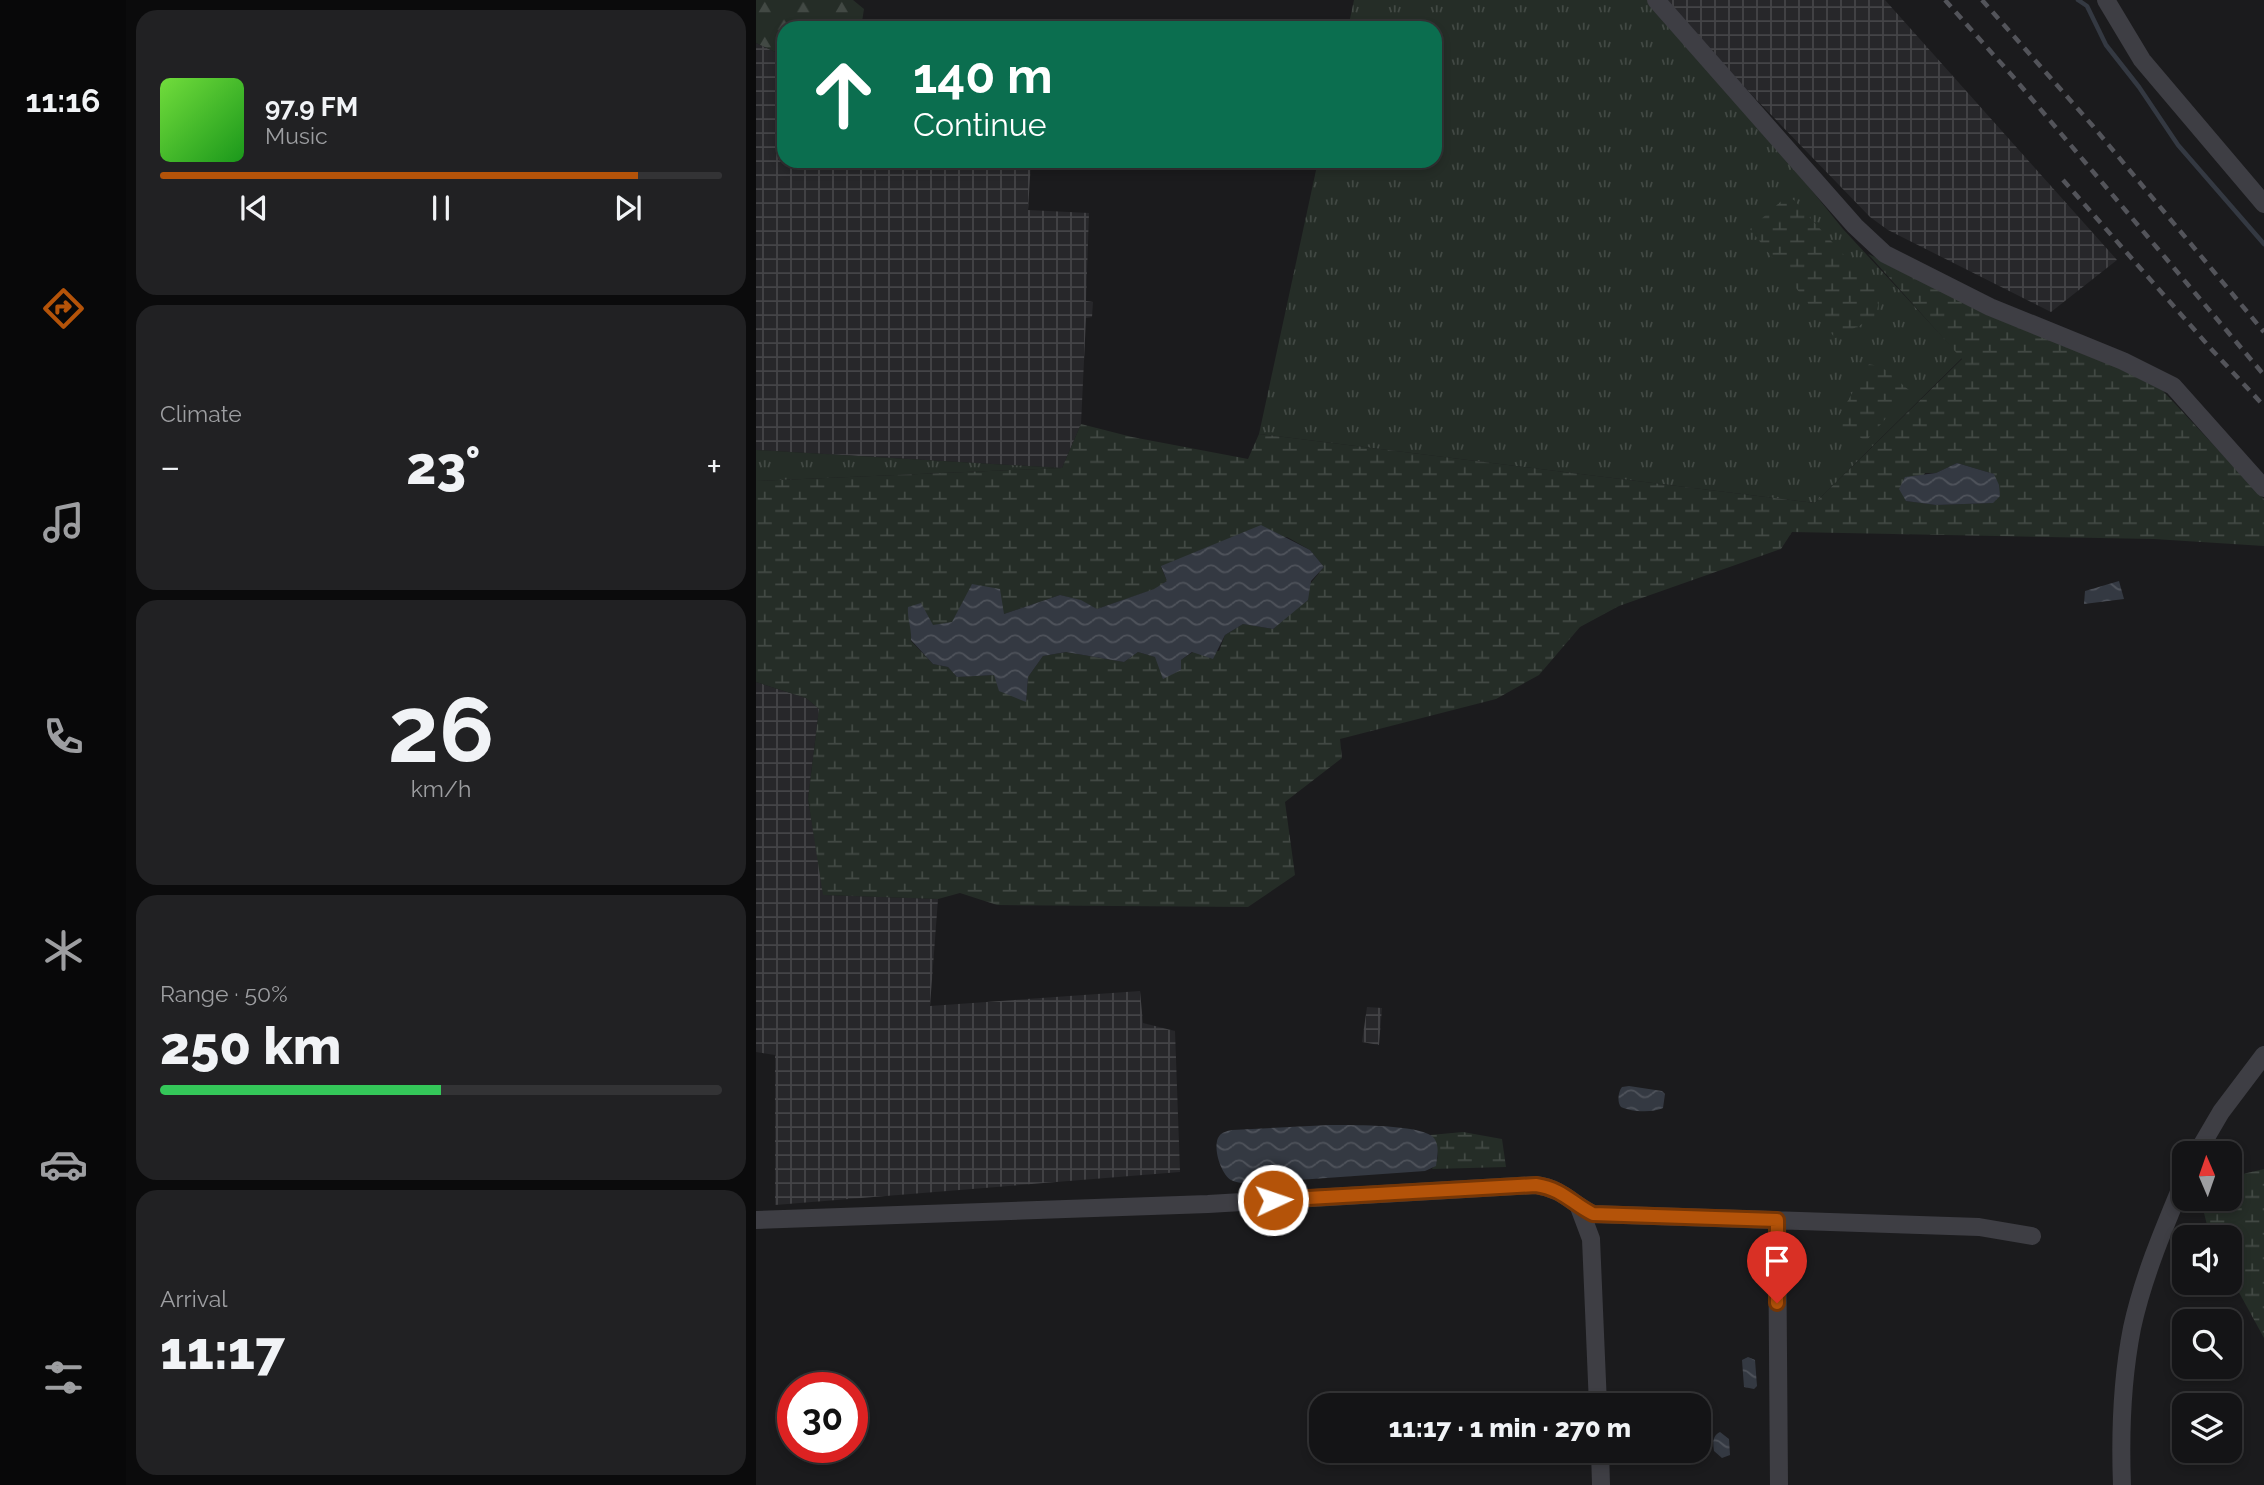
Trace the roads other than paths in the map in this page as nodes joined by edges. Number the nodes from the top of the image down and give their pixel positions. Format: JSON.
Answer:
{"nodes":[{"id":1,"x":1656,"y":0,"type":"edge"},
{"id":2,"x":2106,"y":0,"type":"edge"},
{"id":3,"x":2264,"y":204,"type":"edge"},
{"id":4,"x":2264,"y":488,"type":"edge"},
{"id":5,"x":2264,"y":1055,"type":"edge"},
{"id":6,"x":2204,"y":1141,"type":"edge"},
{"id":7,"x":1579,"y":1207,"type":"junction"},
{"id":8,"x":2172,"y":1211,"type":"edge"},
{"id":9,"x":756,"y":1220,"type":"edge"},
{"id":10,"x":1777,"y":1220,"type":"junction"},
{"id":11,"x":2032,"y":1236,"type":"dead end"},
{"id":12,"x":1597,"y":1393,"type":"edge"},
{"id":13,"x":1600,"y":1463,"type":"edge"},
{"id":14,"x":1601,"y":1485,"type":"edge"},
{"id":15,"x":1779,"y":1485,"type":"edge"},
{"id":16,"x":2122,"y":1485,"type":"edge"}],
"edges":[{"from":1,"to":4,"type":"street"},
{"from":2,"to":3,"type":"street"},
{"from":5,"to":6,"type":"street"},
{"from":7,"to":9,"type":"street"},
{"from":7,"to":10,"type":"street"},
{"from":7,"to":12,"type":"street"},
{"from":8,"to":16,"type":"street"},
{"from":10,"to":11,"type":"street"},
{"from":10,"to":15,"type":"street"},
{"from":13,"to":14,"type":"street"}]}
